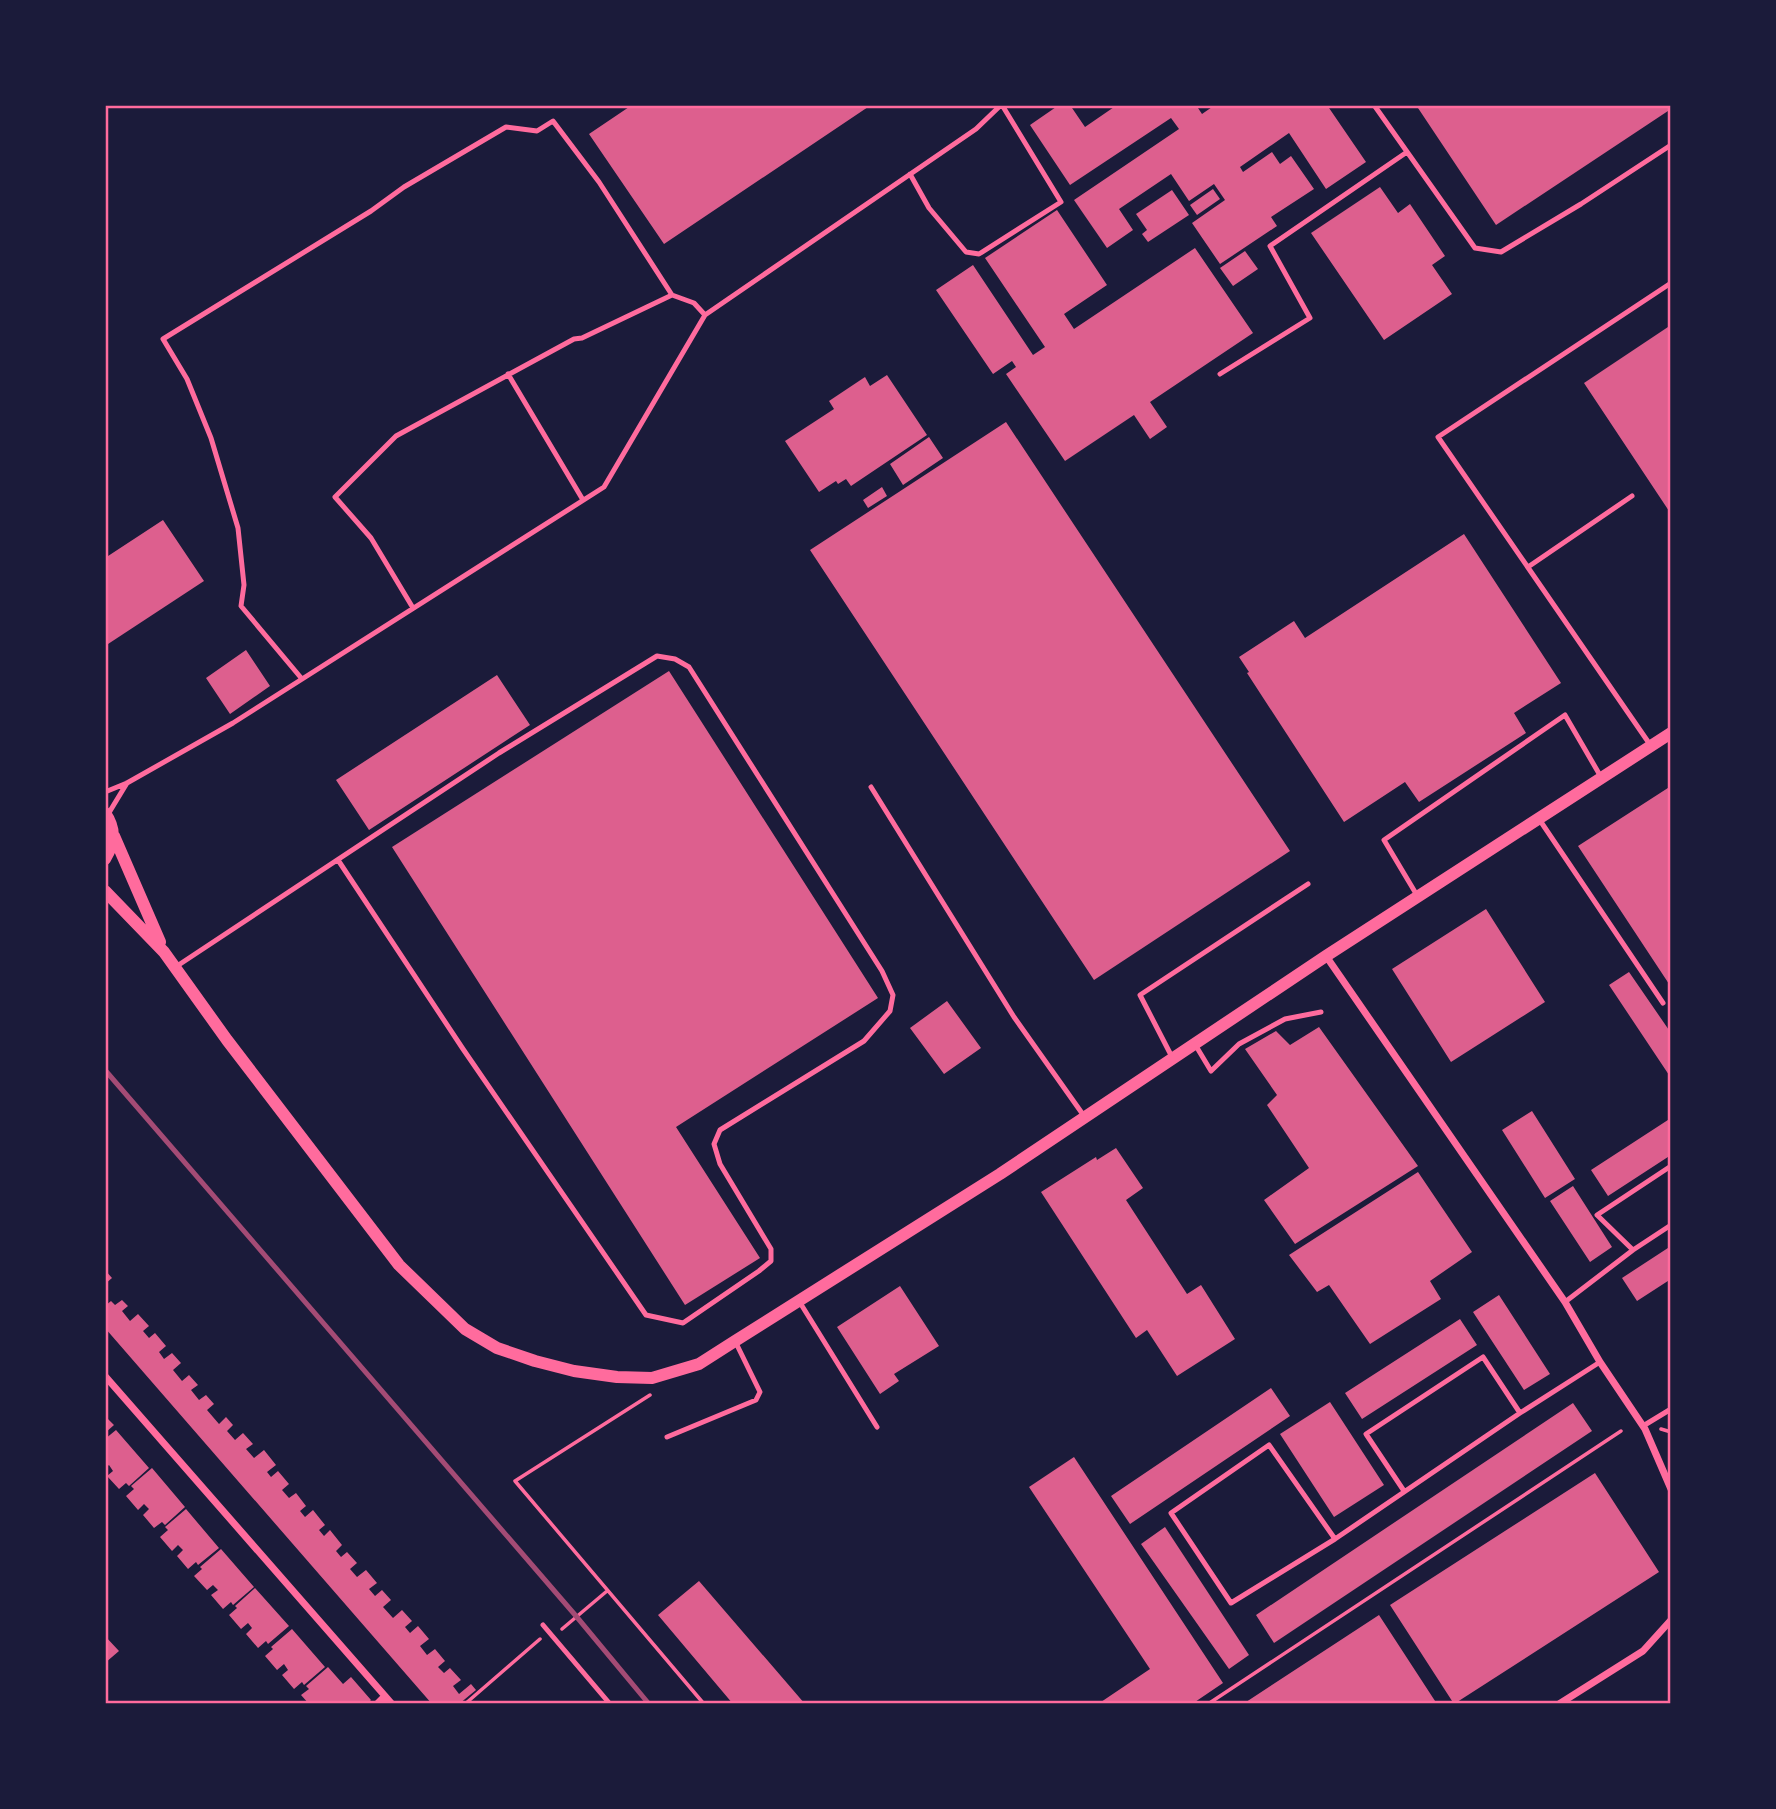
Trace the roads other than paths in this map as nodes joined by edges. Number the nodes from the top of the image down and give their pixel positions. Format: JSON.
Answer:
{"nodes":[{"id":1,"x":1001,"y":105,"type":"edge"},
{"id":2,"x":1374,"y":105,"type":"edge"},
{"id":3,"x":1671,"y":145,"type":"edge"},
{"id":4,"x":1407,"y":152,"type":"junction"},
{"id":5,"x":910,"y":174,"type":"junction"},
{"id":6,"x":1671,"y":283,"type":"edge"},
{"id":7,"x":672,"y":295,"type":"junction"},
{"id":8,"x":705,"y":315,"type":"junction"},
{"id":9,"x":508,"y":374,"type":"junction"},
{"id":10,"x":1220,"y":374,"type":"dead end"},
{"id":11,"x":1632,"y":496,"type":"dead end"},
{"id":12,"x":583,"y":500,"type":"junction"},
{"id":13,"x":1528,"y":567,"type":"junction"},
{"id":14,"x":414,"y":608,"type":"junction"},
{"id":15,"x":302,"y":678,"type":"junction"},
{"id":16,"x":1671,"y":733,"type":"edge"},
{"id":17,"x":1651,"y":746,"type":"junction"},
{"id":18,"x":1602,"y":778,"type":"junction"},
{"id":19,"x":127,"y":783,"type":"junction"},
{"id":20,"x":871,"y":787,"type":"dead end"},
{"id":21,"x":105,"y":792,"type":"edge"},
{"id":22,"x":106,"y":815,"type":"edge"},
{"id":23,"x":1539,"y":819,"type":"junction"},
{"id":24,"x":114,"y":836,"type":"junction"},
{"id":25,"x":105,"y":859,"type":"edge"},
{"id":26,"x":338,"y":860,"type":"junction"},
{"id":27,"x":1308,"y":884,"type":"dead end"},
{"id":28,"x":105,"y":891,"type":"edge"},
{"id":29,"x":1418,"y":897,"type":"junction"},
{"id":30,"x":164,"y":952,"type":"junction"},
{"id":31,"x":1326,"y":956,"type":"junction"},
{"id":32,"x":174,"y":968,"type":"junction"},
{"id":33,"x":1663,"y":1003,"type":"dead end"},
{"id":34,"x":1321,"y":1012,"type":"dead end"},
{"id":35,"x":1194,"y":1043,"type":"junction"},
{"id":36,"x":1172,"y":1057,"type":"junction"},
{"id":37,"x":1084,"y":1116,"type":"junction"},
{"id":38,"x":1671,"y":1166,"type":"edge"},
{"id":39,"x":1671,"y":1225,"type":"edge"},
{"id":40,"x":1633,"y":1250,"type":"junction"},
{"id":41,"x":799,"y":1301,"type":"junction"},
{"id":42,"x":1565,"y":1302,"type":"junction"},
{"id":43,"x":735,"y":1341,"type":"junction"},
{"id":44,"x":1600,"y":1362,"type":"junction"},
{"id":45,"x":105,"y":1376,"type":"edge"},
{"id":46,"x":1671,"y":1409,"type":"edge"},
{"id":47,"x":1520,"y":1413,"type":"junction"},
{"id":48,"x":1643,"y":1426,"type":"junction"},
{"id":49,"x":877,"y":1427,"type":"dead end"},
{"id":50,"x":667,"y":1437,"type":"dead end"},
{"id":51,"x":1671,"y":1489,"type":"edge"},
{"id":52,"x":1404,"y":1491,"type":"junction"},
{"id":53,"x":1335,"y":1539,"type":"junction"},
{"id":54,"x":1671,"y":1620,"type":"edge"},
{"id":55,"x":543,"y":1625,"type":"dead end"},
{"id":56,"x":385,"y":1696,"type":"junction"},
{"id":57,"x":377,"y":1704,"type":"edge"},
{"id":58,"x":392,"y":1704,"type":"edge"},
{"id":59,"x":610,"y":1704,"type":"edge"},
{"id":60,"x":1559,"y":1704,"type":"edge"}],
"edges":[{"from":1,"to":5,"type":"lane"},
{"from":1,"to":5,"type":"lane"},
{"from":2,"to":4,"type":"lane"},
{"from":3,"to":4,"type":"lane"},
{"from":4,"to":10,"type":"lane"},
{"from":5,"to":8,"type":"lane"},
{"from":6,"to":13,"type":"lane"},
{"from":7,"to":8,"type":"lane"},
{"from":7,"to":9,"type":"lane"},
{"from":7,"to":15,"type":"lane"},
{"from":8,"to":12,"type":"lane"},
{"from":9,"to":12,"type":"lane"},
{"from":9,"to":14,"type":"lane"},
{"from":11,"to":13,"type":"lane"},
{"from":12,"to":14,"type":"lane"},
{"from":13,"to":17,"type":"lane"},
{"from":14,"to":15,"type":"lane"},
{"from":15,"to":19,"type":"lane"},
{"from":16,"to":17,"type":"street"},
{"from":17,"to":18,"type":"street"},
{"from":18,"to":23,"type":"street"},
{"from":18,"to":29,"type":"lane"},
{"from":19,"to":21,"type":"lane"},
{"from":19,"to":22,"type":"lane"},
{"from":20,"to":37,"type":"lane"},
{"from":22,"to":24,"type":"street"},
{"from":23,"to":29,"type":"street"},
{"from":23,"to":33,"type":"lane"},
{"from":24,"to":25,"type":"street"},
{"from":24,"to":30,"type":"street"},
{"from":26,"to":26,"type":"lane"},
{"from":26,"to":32,"type":"lane"},
{"from":27,"to":36,"type":"lane"},
{"from":28,"to":30,"type":"street"},
{"from":29,"to":31,"type":"street"},
{"from":30,"to":32,"type":"street"},
{"from":31,"to":35,"type":"street"},
{"from":31,"to":42,"type":"street"},
{"from":32,"to":43,"type":"street"},
{"from":34,"to":35,"type":"lane"},
{"from":35,"to":36,"type":"street"},
{"from":36,"to":37,"type":"street"},
{"from":37,"to":41,"type":"street"},
{"from":38,"to":40,"type":"lane"},
{"from":39,"to":40,"type":"lane"},
{"from":40,"to":42,"type":"lane"},
{"from":41,"to":43,"type":"street"},
{"from":41,"to":49,"type":"lane"},
{"from":42,"to":44,"type":"street"},
{"from":43,"to":50,"type":"lane"},
{"from":44,"to":47,"type":"lane"},
{"from":44,"to":48,"type":"street"},
{"from":45,"to":56,"type":"street"},
{"from":46,"to":48,"type":"lane"},
{"from":47,"to":52,"type":"lane"},
{"from":47,"to":52,"type":"lane"},
{"from":48,"to":51,"type":"street"},
{"from":52,"to":53,"type":"lane"},
{"from":53,"to":53,"type":"lane"},
{"from":54,"to":60,"type":"street"},
{"from":55,"to":59,"type":"lane"},
{"from":56,"to":57,"type":"street"},
{"from":56,"to":58,"type":"street"}]}
